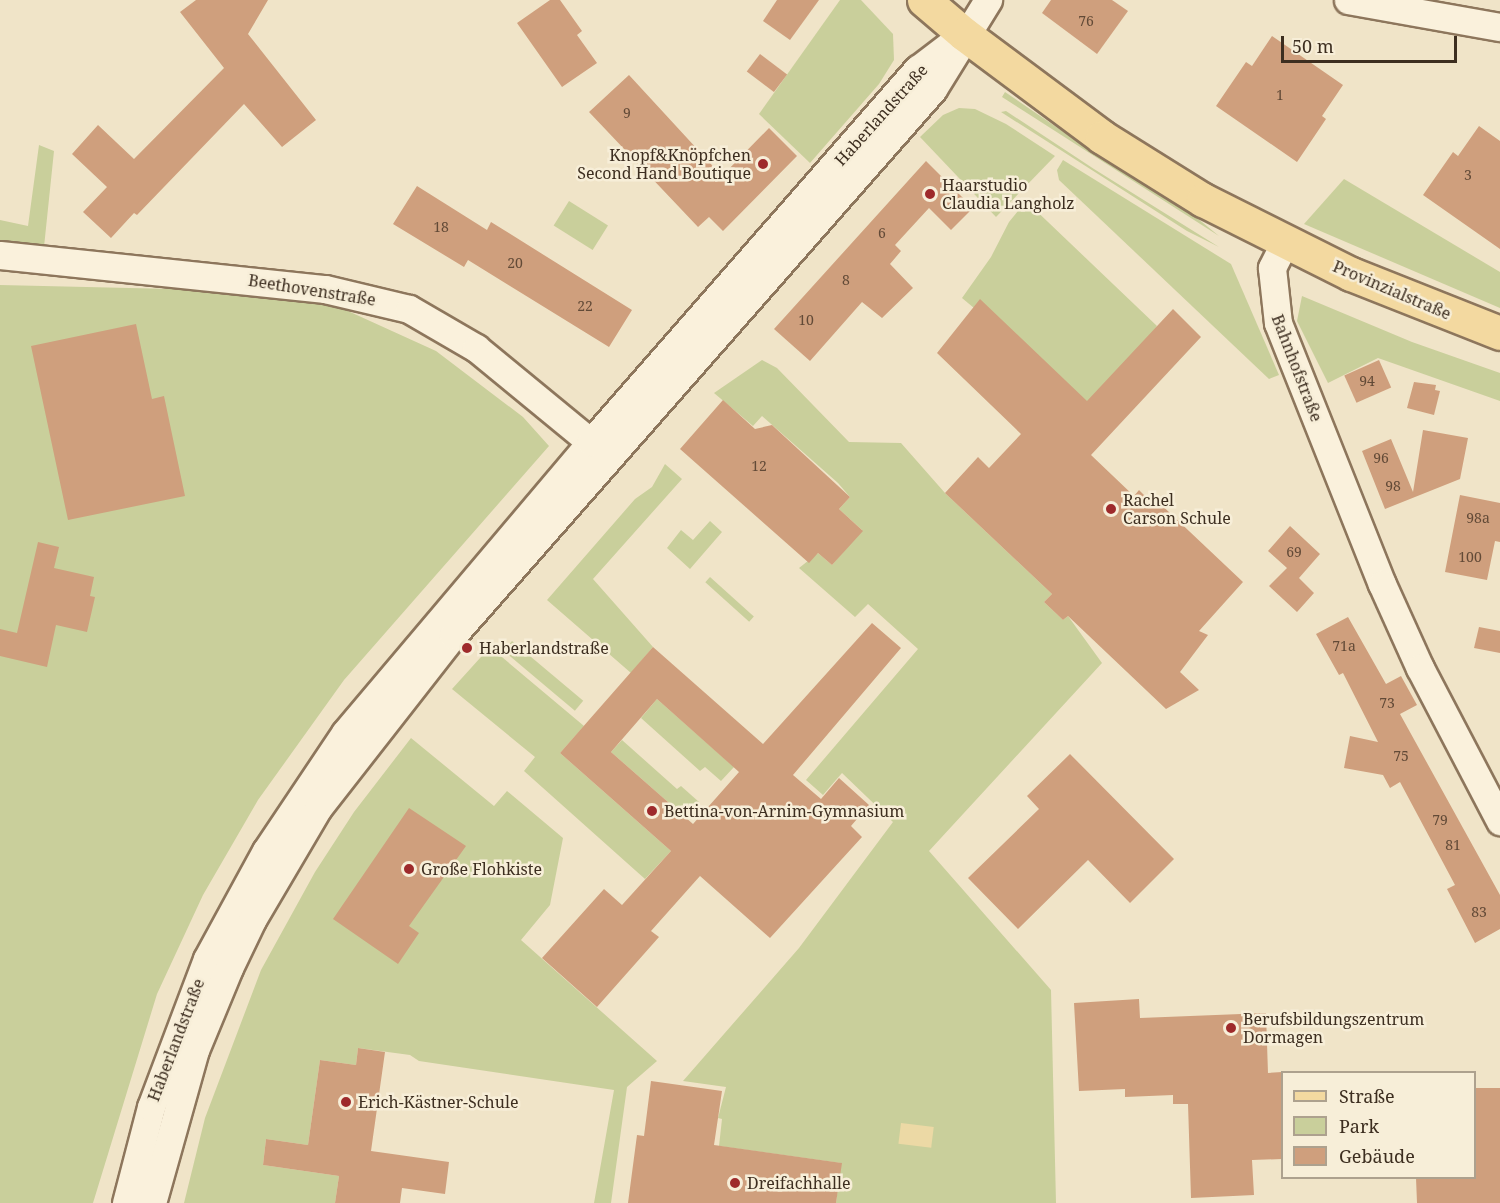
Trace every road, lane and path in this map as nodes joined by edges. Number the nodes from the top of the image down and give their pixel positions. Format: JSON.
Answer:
{"nodes":[{"id":1,"x":924,"y":0,"type":"edge"},
{"id":2,"x":988,"y":0,"type":"edge"},
{"id":3,"x":1354,"y":0,"type":"edge"},
{"id":4,"x":1500,"y":27,"type":"edge"},
{"id":5,"x":964,"y":34,"type":"junction"},
{"id":6,"x":1286,"y":242,"type":"junction"},
{"id":7,"x":0,"y":255,"type":"edge"},
{"id":8,"x":1500,"y":333,"type":"edge"},
{"id":9,"x":601,"y":450,"type":"junction"},
{"id":10,"x":1500,"y":821,"type":"edge"},
{"id":11,"x":126,"y":1203,"type":"edge"},
{"id":12,"x":152,"y":1203,"type":"edge"}],
"edges":[{"from":1,"to":5,"type":"main road"},
{"from":2,"to":5,"type":"street","name":"Haberlandstraße"},
{"from":3,"to":4,"type":"street"},
{"from":5,"to":6,"type":"main road"},
{"from":5,"to":9,"type":"street","name":"Haberlandstraße"},
{"from":6,"to":8,"type":"main road","name":"Provinzialstraße"},
{"from":6,"to":10,"type":"street","name":"Bahnhofstraße"},
{"from":7,"to":9,"type":"street","name":"Beethovenstraße"},
{"from":9,"to":11,"type":"street","name":"Haberlandstraße"},
{"from":9,"to":12,"type":"street","name":"Haberlandstraße"}]}
